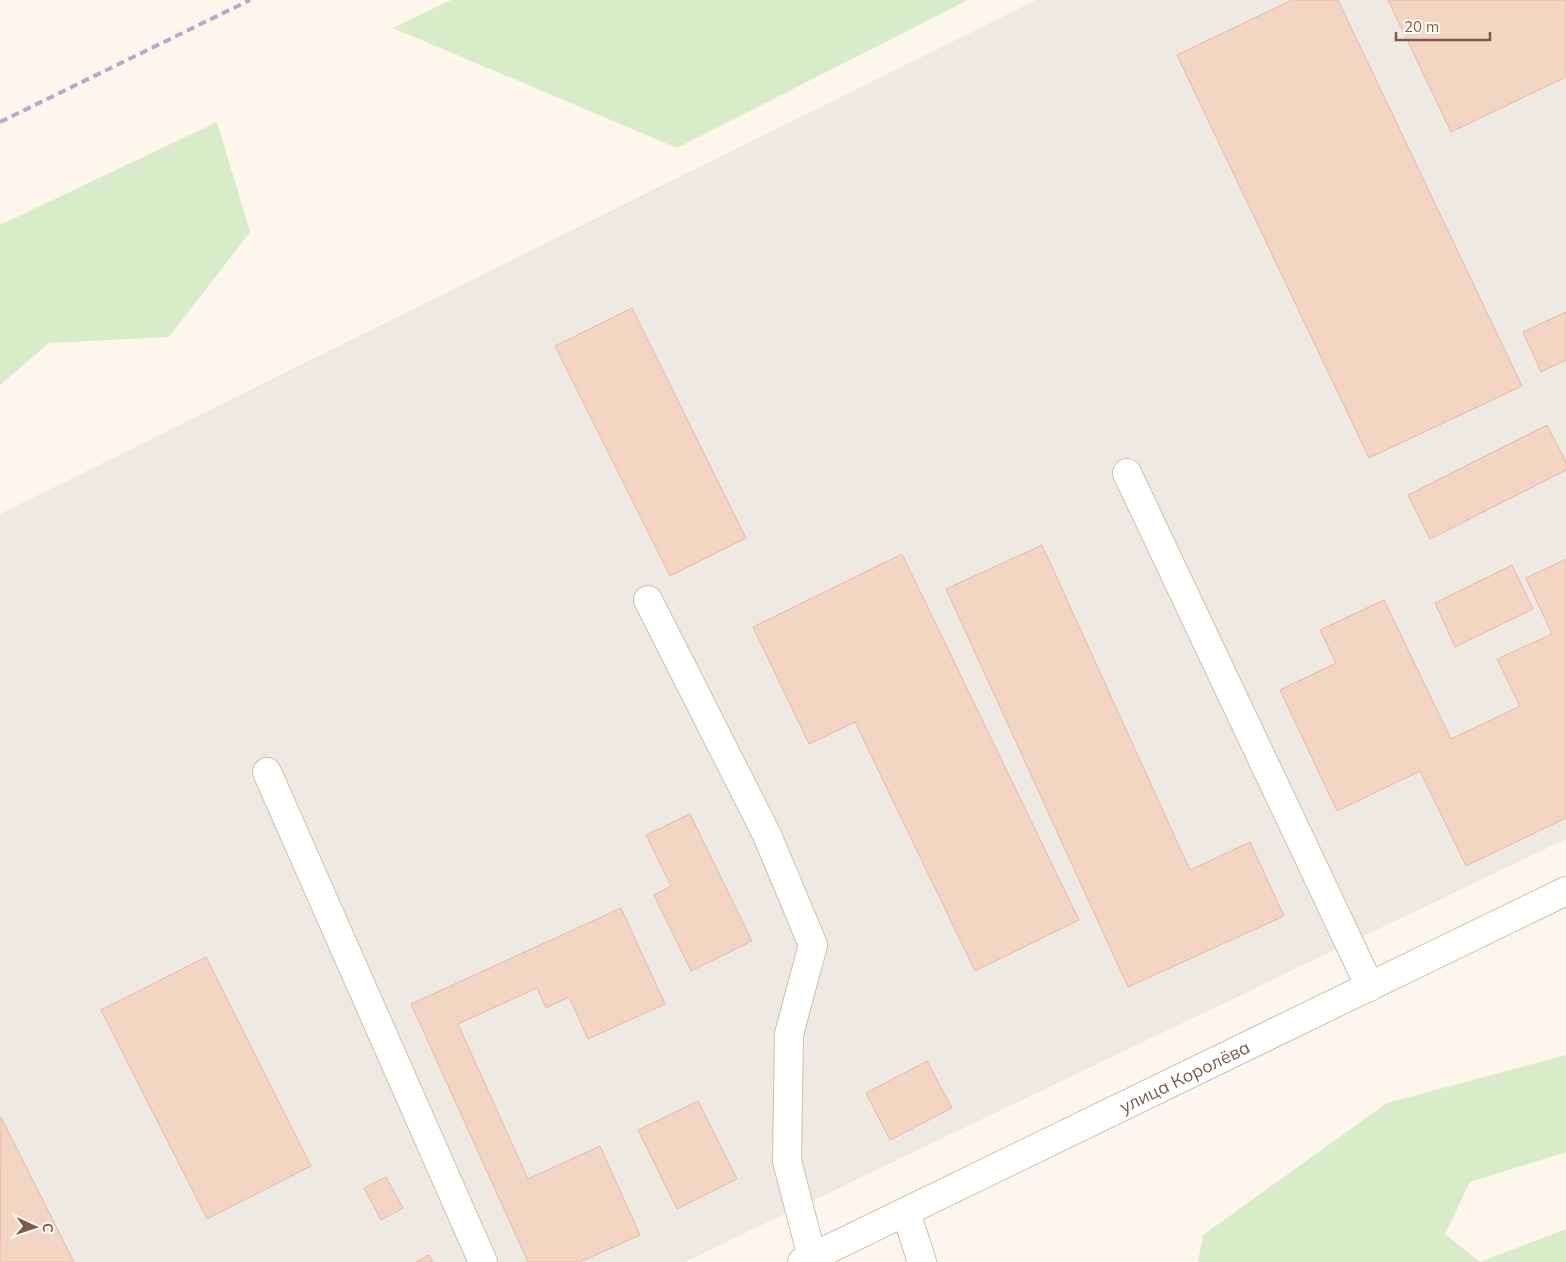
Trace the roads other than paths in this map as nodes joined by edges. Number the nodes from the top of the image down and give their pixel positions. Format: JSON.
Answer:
{"nodes":[{"id":1,"x":1127,"y":473,"type":"dead end"},
{"id":2,"x":648,"y":600,"type":"dead end"},
{"id":3,"x":267,"y":772,"type":"dead end"},
{"id":4,"x":1566,"y":891,"type":"edge"},
{"id":5,"x":1370,"y":987,"type":"junction"},
{"id":6,"x":906,"y":1212,"type":"junction"},
{"id":7,"x":807,"y":1259,"type":"edge"},
{"id":8,"x":483,"y":1262,"type":"edge"},
{"id":9,"x":922,"y":1262,"type":"edge"}],
"edges":[{"from":1,"to":5,"type":"street"},
{"from":2,"to":7,"type":"street"},
{"from":3,"to":8,"type":"street"},
{"from":4,"to":5,"type":"street","name":"улица Королёва"},
{"from":5,"to":6,"type":"street","name":"улица Королёва"},
{"from":6,"to":7,"type":"street","name":"улица Королёва"},
{"from":6,"to":9,"type":"street"}]}
